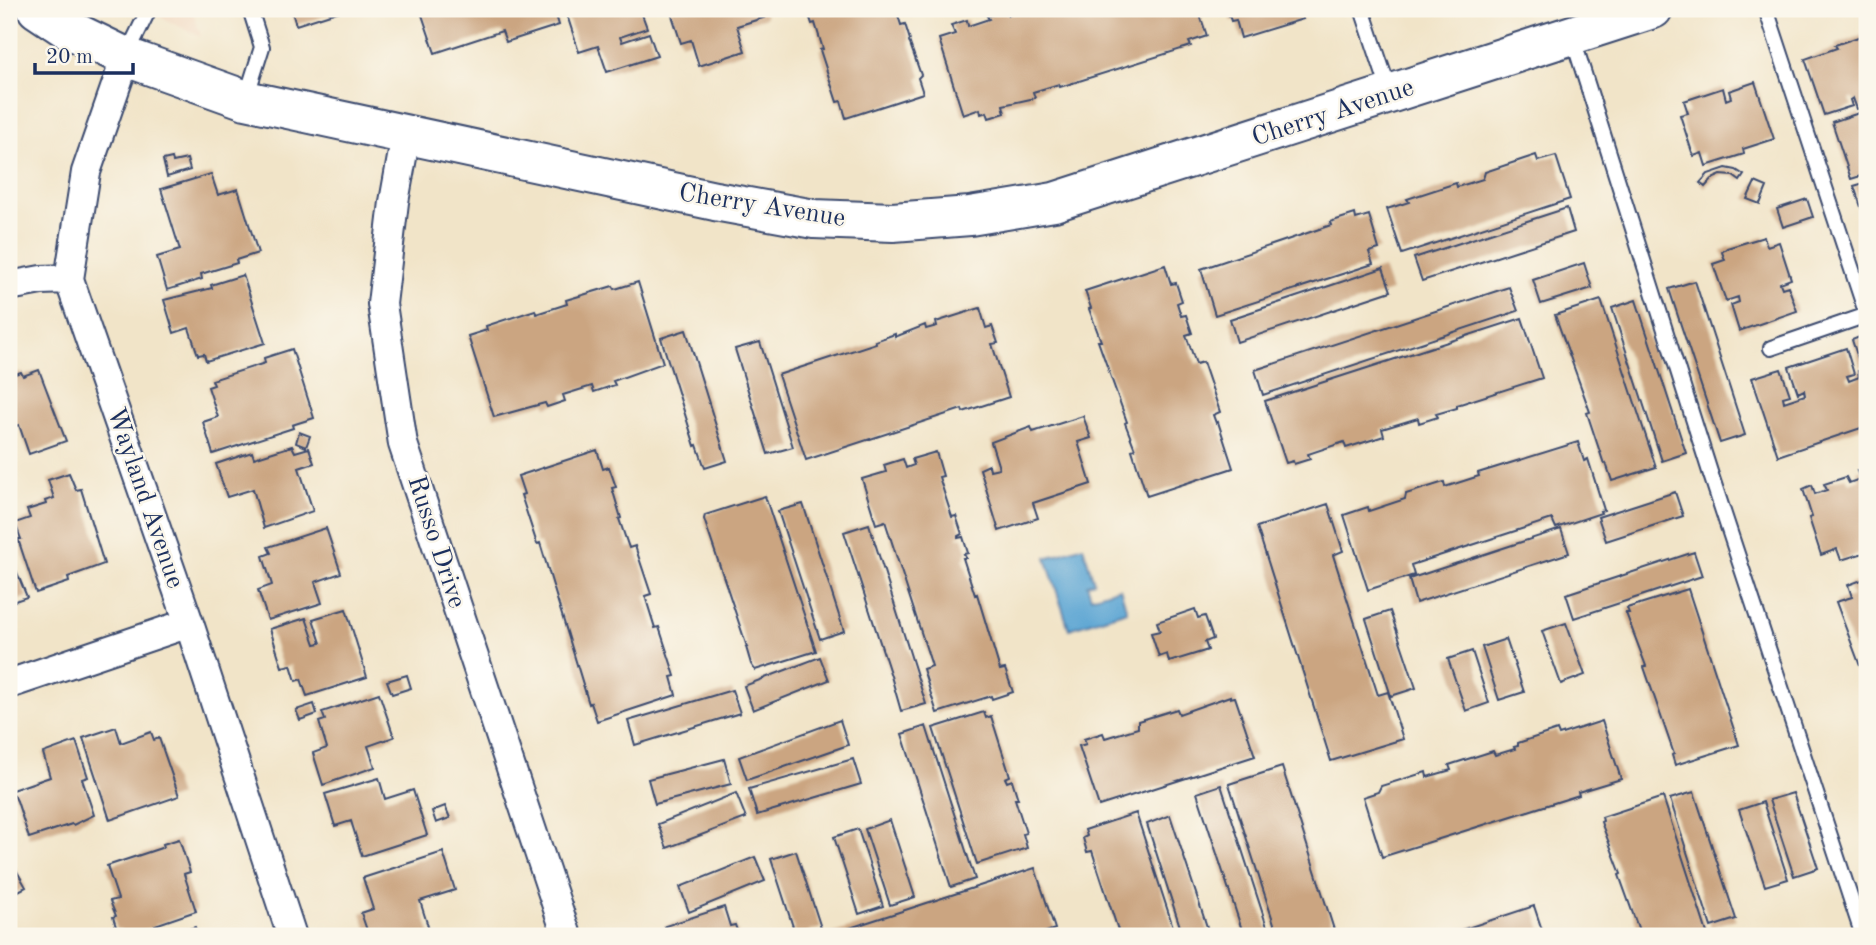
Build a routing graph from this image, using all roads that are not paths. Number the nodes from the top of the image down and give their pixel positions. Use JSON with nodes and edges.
{"nodes":[{"id":1,"x":37,"y":9,"type":"edge"},
{"id":2,"x":149,"y":9,"type":"edge"},
{"id":3,"x":250,"y":9,"type":"edge"},
{"id":4,"x":1362,"y":9,"type":"edge"},
{"id":5,"x":1766,"y":9,"type":"edge"},
{"id":6,"x":1640,"y":11,"type":"edge"},
{"id":7,"x":1572,"y":34,"type":"junction"},
{"id":8,"x":126,"y":57,"type":"junction"},
{"id":9,"x":1391,"y":94,"type":"junction"},
{"id":10,"x":246,"y":100,"type":"junction"},
{"id":11,"x":406,"y":135,"type":"junction"},
{"id":12,"x":69,"y":279,"type":"junction"},
{"id":13,"x":9,"y":286,"type":"edge"},
{"id":14,"x":1867,"y":315,"type":"edge"},
{"id":15,"x":1770,"y":348,"type":"dead end"},
{"id":16,"x":189,"y":623,"type":"junction"},
{"id":17,"x":9,"y":684,"type":"edge"},
{"id":18,"x":292,"y":936,"type":"edge"},
{"id":19,"x":567,"y":936,"type":"edge"},
{"id":20,"x":1863,"y":936,"type":"edge"}],
"edges":[{"from":1,"to":8,"type":"street","name":"Cherry Avenue"},
{"from":2,"to":8,"type":"lane"},
{"from":3,"to":10,"type":"lane"},
{"from":4,"to":9,"type":"lane"},
{"from":5,"to":14,"type":"lane"},
{"from":6,"to":7,"type":"street","name":"Cherry Avenue"},
{"from":7,"to":9,"type":"street","name":"Cherry Avenue"},
{"from":7,"to":20,"type":"lane"},
{"from":8,"to":10,"type":"street","name":"Cherry Avenue"},
{"from":8,"to":12,"type":"street","name":"Wayland Avenue"},
{"from":9,"to":11,"type":"street","name":"Cherry Avenue"},
{"from":10,"to":11,"type":"street","name":"Cherry Avenue"},
{"from":11,"to":19,"type":"street","name":"Russo Drive"},
{"from":12,"to":13,"type":"street"},
{"from":12,"to":16,"type":"street","name":"Wayland Avenue"},
{"from":14,"to":15,"type":"lane"},
{"from":16,"to":17,"type":"street"},
{"from":16,"to":18,"type":"street","name":"Wayland Avenue"}]}
